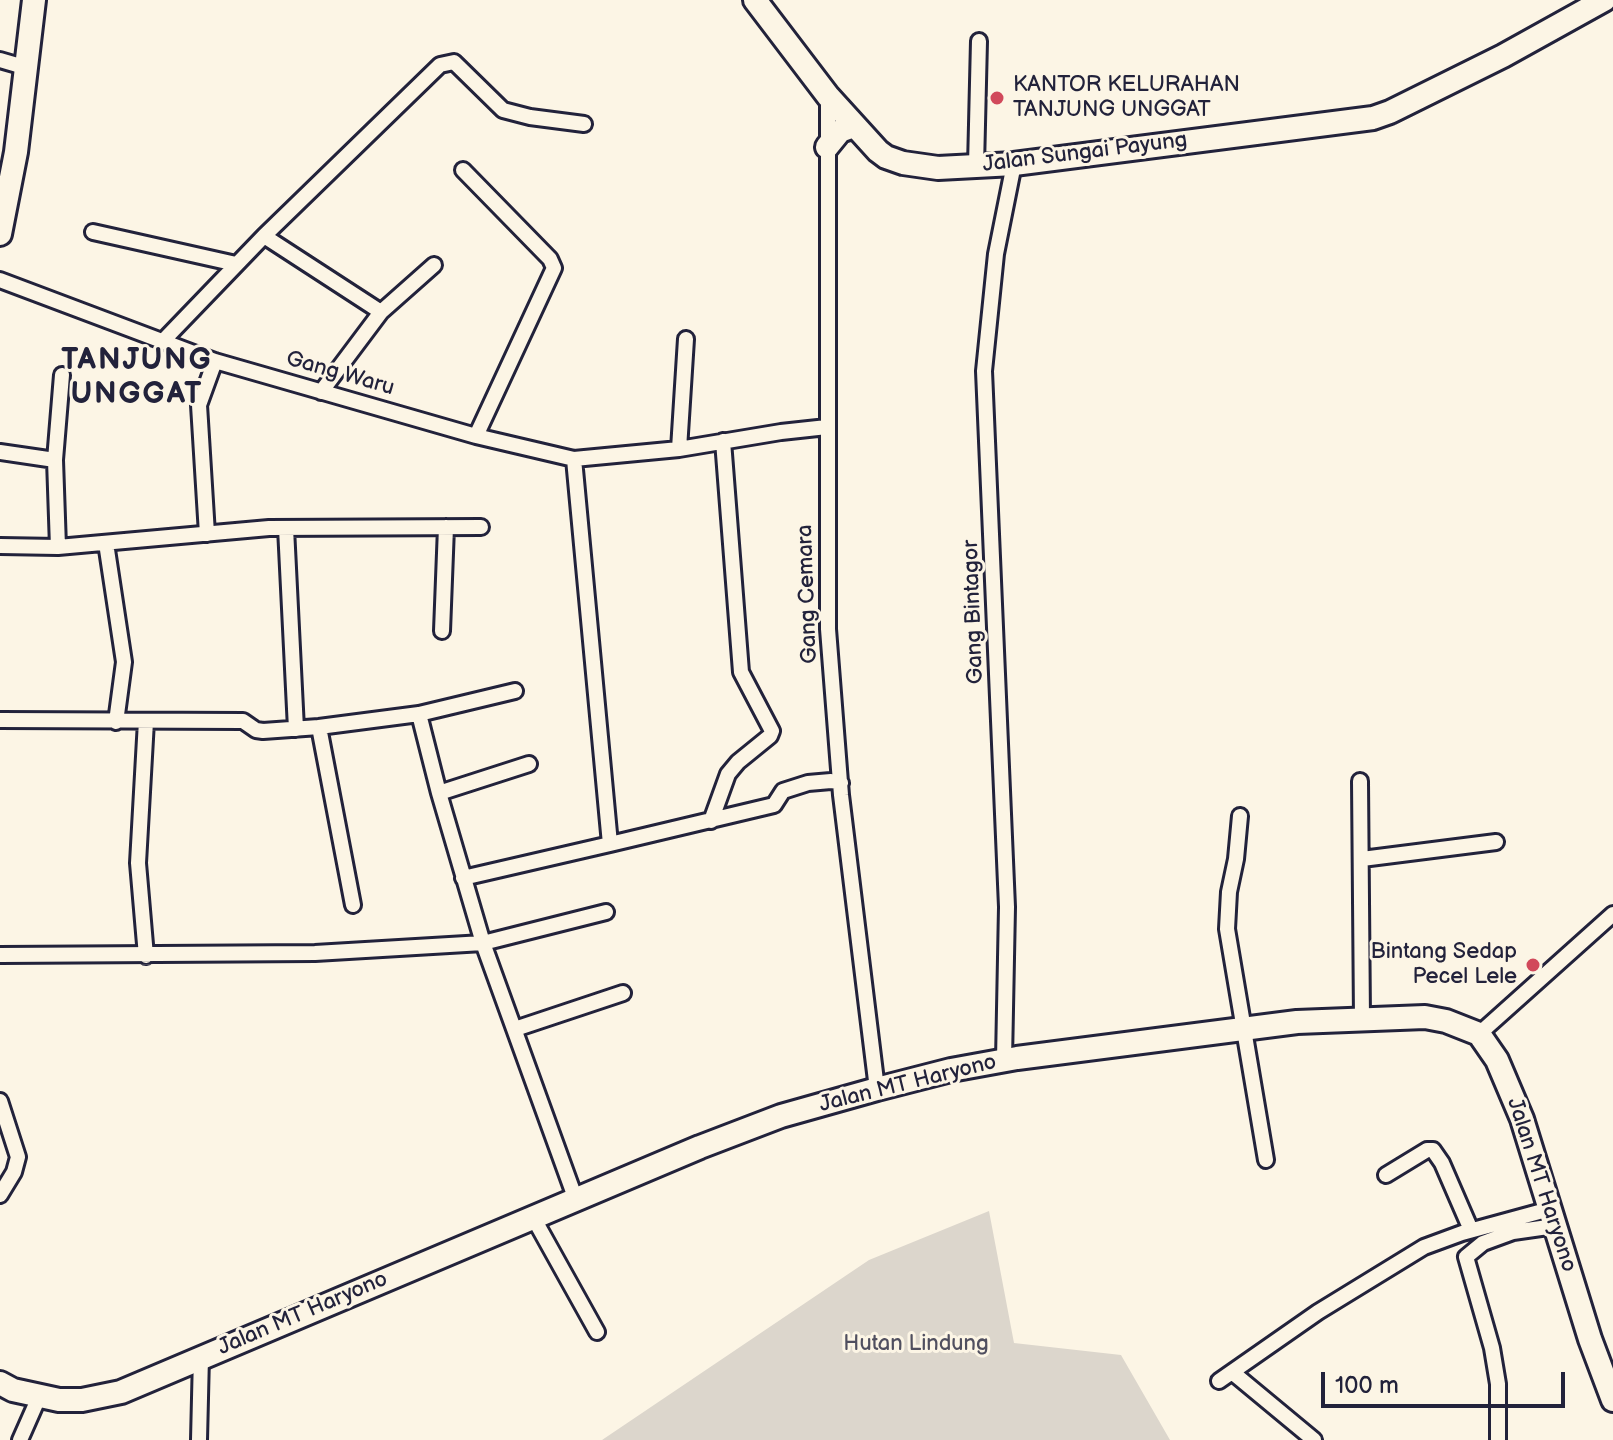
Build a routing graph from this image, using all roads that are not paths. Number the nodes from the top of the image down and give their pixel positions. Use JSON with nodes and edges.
{"nodes":[{"id":1,"x":34,"y":0,"type":"edge"},
{"id":2,"x":755,"y":0,"type":"edge"},
{"id":3,"x":1604,"y":0,"type":"edge"},
{"id":4,"x":979,"y":41,"type":"dead end"},
{"id":5,"x":0,"y":60,"type":"edge"},
{"id":6,"x":24,"y":67,"type":"junction"},
{"id":7,"x":828,"y":96,"type":"junction"},
{"id":8,"x":584,"y":124,"type":"dead end"},
{"id":9,"x":854,"y":126,"type":"junction"},
{"id":10,"x":827,"y":147,"type":"junction"},
{"id":11,"x":1014,"y":164,"type":"junction"},
{"id":12,"x":976,"y":166,"type":"junction"},
{"id":13,"x":463,"y":170,"type":"dead end"},
{"id":14,"x":93,"y":232,"type":"dead end"},
{"id":15,"x":0,"y":234,"type":"edge"},
{"id":16,"x":264,"y":236,"type":"junction"},
{"id":17,"x":236,"y":264,"type":"junction"},
{"id":18,"x":434,"y":265,"type":"dead end"},
{"id":19,"x":0,"y":280,"type":"edge"},
{"id":20,"x":381,"y":312,"type":"junction"},
{"id":21,"x":686,"y":339,"type":"dead end"},
{"id":22,"x":162,"y":342,"type":"junction"},
{"id":23,"x":215,"y":361,"type":"junction"},
{"id":24,"x":62,"y":375,"type":"dead end"},
{"id":25,"x":321,"y":392,"type":"junction"},
{"id":26,"x":827,"y":427,"type":"junction"},
{"id":27,"x":476,"y":436,"type":"junction"},
{"id":28,"x":723,"y":441,"type":"junction"},
{"id":29,"x":679,"y":449,"type":"junction"},
{"id":30,"x":0,"y":452,"type":"edge"},
{"id":31,"x":574,"y":459,"type":"junction"},
{"id":32,"x":55,"y":460,"type":"junction"},
{"id":33,"x":446,"y":527,"type":"junction"},
{"id":34,"x":481,"y":527,"type":"dead end"},
{"id":35,"x":286,"y":528,"type":"junction"},
{"id":36,"x":207,"y":534,"type":"junction"},
{"id":37,"x":106,"y":543,"type":"junction"},
{"id":38,"x":0,"y":546,"type":"edge"},
{"id":39,"x":58,"y":547,"type":"junction"},
{"id":40,"x":442,"y":631,"type":"dead end"},
{"id":41,"x":515,"y":691,"type":"dead end"},
{"id":42,"x":419,"y":714,"type":"junction"},
{"id":43,"x":0,"y":720,"type":"edge"},
{"id":44,"x":146,"y":721,"type":"junction"},
{"id":45,"x":116,"y":722,"type":"junction"},
{"id":46,"x":319,"y":727,"type":"junction"},
{"id":47,"x":296,"y":729,"type":"junction"},
{"id":48,"x":529,"y":764,"type":"dead end"},
{"id":49,"x":1360,"y":781,"type":"dead end"},
{"id":50,"x":841,"y":783,"type":"junction"},
{"id":51,"x":439,"y":793,"type":"junction"},
{"id":52,"x":1240,"y":816,"type":"dead end"},
{"id":53,"x":711,"y":821,"type":"junction"},
{"id":54,"x":1496,"y":842,"type":"dead end"},
{"id":55,"x":610,"y":844,"type":"junction"},
{"id":56,"x":1362,"y":859,"type":"junction"},
{"id":57,"x":463,"y":878,"type":"junction"},
{"id":58,"x":353,"y":905,"type":"dead end"},
{"id":59,"x":606,"y":912,"type":"dead end"},
{"id":60,"x":1613,"y":914,"type":"edge"},
{"id":61,"x":483,"y":943,"type":"junction"},
{"id":62,"x":0,"y":955,"type":"edge"},
{"id":63,"x":146,"y":956,"type":"junction"},
{"id":64,"x":623,"y":993,"type":"dead end"},
{"id":65,"x":1362,"y":1019,"type":"junction"},
{"id":66,"x":515,"y":1029,"type":"junction"},
{"id":67,"x":1242,"y":1029,"type":"junction"},
{"id":68,"x":1479,"y":1034,"type":"junction"},
{"id":69,"x":1004,"y":1060,"type":"junction"},
{"id":70,"x":877,"y":1089,"type":"junction"},
{"id":71,"x":0,"y":1101,"type":"edge"},
{"id":72,"x":1266,"y":1160,"type":"dead end"},
{"id":73,"x":1386,"y":1175,"type":"dead end"},
{"id":74,"x":0,"y":1195,"type":"edge"},
{"id":75,"x":576,"y":1200,"type":"junction"},
{"id":76,"x":533,"y":1217,"type":"junction"},
{"id":77,"x":1552,"y":1218,"type":"junction"},
{"id":78,"x":1471,"y":1230,"type":"junction"},
{"id":79,"x":597,"y":1332,"type":"dead end"},
{"id":80,"x":201,"y":1356,"type":"junction"},
{"id":81,"x":1232,"y":1372,"type":"junction"},
{"id":82,"x":1219,"y":1381,"type":"dead end"},
{"id":83,"x":0,"y":1383,"type":"edge"},
{"id":84,"x":39,"y":1397,"type":"junction"},
{"id":85,"x":1613,"y":1400,"type":"edge"},
{"id":86,"x":20,"y":1440,"type":"edge"},
{"id":87,"x":199,"y":1440,"type":"edge"},
{"id":88,"x":1314,"y":1440,"type":"edge"},
{"id":89,"x":1498,"y":1440,"type":"edge"}],
"edges":[{"from":1,"to":6,"type":"main road"},
{"from":2,"to":7,"type":"main road","name":"Jalan Sungai Payung"},
{"from":3,"to":11,"type":"main road","name":"Jalan Sungai Payung"},
{"from":4,"to":12,"type":"street"},
{"from":5,"to":6,"type":"street"},
{"from":6,"to":15,"type":"main road"},
{"from":7,"to":9,"type":"main road","name":"Jalan Sungai Payung"},
{"from":7,"to":10,"type":"street","name":"Gang Cemara"},
{"from":8,"to":16,"type":"street"},
{"from":9,"to":10,"type":"main road"},
{"from":9,"to":12,"type":"main road","name":"Jalan Sungai Payung"},
{"from":10,"to":26,"type":"street","name":"Gang Cemara"},
{"from":11,"to":12,"type":"main road","name":"Jalan Sungai Payung"},
{"from":11,"to":69,"type":"street","name":"Gang Bintagor"},
{"from":13,"to":27,"type":"street"},
{"from":14,"to":17,"type":"street"},
{"from":16,"to":17,"type":"street"},
{"from":16,"to":20,"type":"street"},
{"from":17,"to":22,"type":"street"},
{"from":18,"to":20,"type":"street"},
{"from":19,"to":22,"type":"street","name":"Gang Waru"},
{"from":20,"to":25,"type":"street"},
{"from":21,"to":29,"type":"street"},
{"from":22,"to":23,"type":"street","name":"Gang Waru"},
{"from":23,"to":25,"type":"street","name":"Gang Waru"},
{"from":23,"to":36,"type":"street"},
{"from":24,"to":32,"type":"street"},
{"from":25,"to":27,"type":"street","name":"Gang Waru"},
{"from":26,"to":28,"type":"street"},
{"from":26,"to":50,"type":"street","name":"Gang Cemara"},
{"from":27,"to":31,"type":"street","name":"Gang Waru"},
{"from":28,"to":29,"type":"street","name":"Gang Waru"},
{"from":28,"to":53,"type":"street"},
{"from":29,"to":31,"type":"street","name":"Gang Waru"},
{"from":30,"to":32,"type":"street"},
{"from":31,"to":55,"type":"street"},
{"from":32,"to":39,"type":"street"},
{"from":33,"to":34,"type":"street"},
{"from":33,"to":35,"type":"street"},
{"from":33,"to":40,"type":"street"},
{"from":35,"to":36,"type":"street"},
{"from":35,"to":47,"type":"street"},
{"from":36,"to":37,"type":"street"},
{"from":37,"to":39,"type":"street"},
{"from":37,"to":45,"type":"street"},
{"from":38,"to":39,"type":"street"},
{"from":41,"to":42,"type":"street"},
{"from":42,"to":46,"type":"street"},
{"from":42,"to":51,"type":"street"},
{"from":43,"to":45,"type":"street"},
{"from":44,"to":45,"type":"street"},
{"from":44,"to":47,"type":"street"},
{"from":44,"to":63,"type":"street"},
{"from":46,"to":47,"type":"street"},
{"from":46,"to":58,"type":"street"},
{"from":48,"to":51,"type":"street"},
{"from":49,"to":56,"type":"street"},
{"from":50,"to":53,"type":"street"},
{"from":50,"to":70,"type":"street","name":"Gang Cemara"},
{"from":51,"to":57,"type":"street"},
{"from":52,"to":67,"type":"street"},
{"from":53,"to":55,"type":"street"},
{"from":54,"to":56,"type":"street"},
{"from":55,"to":57,"type":"street"},
{"from":56,"to":65,"type":"street"},
{"from":57,"to":61,"type":"street"},
{"from":59,"to":61,"type":"street"},
{"from":60,"to":68,"type":"street"},
{"from":61,"to":63,"type":"street"},
{"from":61,"to":66,"type":"street"},
{"from":62,"to":63,"type":"street"},
{"from":64,"to":66,"type":"street"},
{"from":65,"to":67,"type":"main road","name":"Jalan MT Haryono"},
{"from":65,"to":68,"type":"main road","name":"Jalan MT Haryono"},
{"from":66,"to":75,"type":"street"},
{"from":67,"to":69,"type":"main road","name":"Jalan MT Haryono"},
{"from":67,"to":72,"type":"street"},
{"from":68,"to":77,"type":"main road","name":"Jalan MT Haryono"},
{"from":69,"to":70,"type":"main road","name":"Jalan MT Haryono"},
{"from":70,"to":75,"type":"main road","name":"Jalan MT Haryono"},
{"from":71,"to":74,"type":"street"},
{"from":73,"to":78,"type":"street"},
{"from":75,"to":76,"type":"main road","name":"Jalan MT Haryono"},
{"from":76,"to":79,"type":"street"},
{"from":76,"to":80,"type":"main road","name":"Jalan MT Haryono"},
{"from":77,"to":78,"type":"street"},
{"from":77,"to":85,"type":"main road","name":"Jalan MT Haryono"},
{"from":77,"to":89,"type":"street"},
{"from":78,"to":81,"type":"street"},
{"from":80,"to":84,"type":"main road","name":"Jalan MT Haryono"},
{"from":80,"to":87,"type":"street"},
{"from":81,"to":82,"type":"street"},
{"from":81,"to":88,"type":"street"},
{"from":83,"to":84,"type":"main road","name":"Jalan MT Haryono"},
{"from":84,"to":86,"type":"street"}]}
